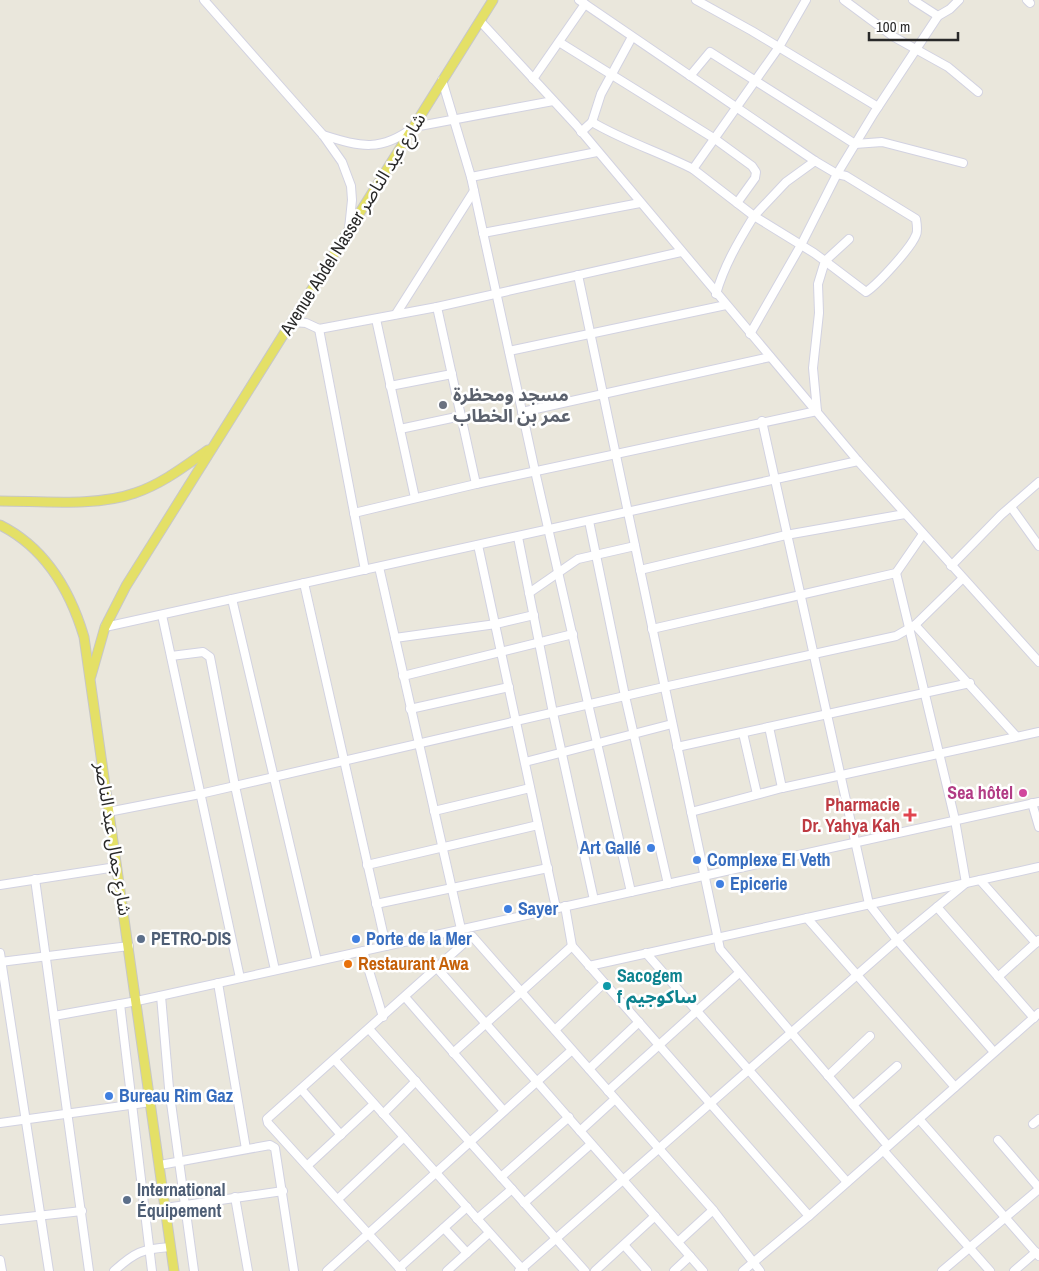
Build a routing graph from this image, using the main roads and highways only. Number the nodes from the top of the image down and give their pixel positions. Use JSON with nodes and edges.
{"nodes":[{"id":1,"x":493,"y":0,"type":"edge"},
{"id":2,"x":212,"y":447,"type":"junction"},
{"id":3,"x":0,"y":501,"type":"edge"},
{"id":4,"x":0,"y":525,"type":"edge"},
{"id":5,"x":91,"y":676,"type":"junction"},
{"id":6,"x":174,"y":1271,"type":"edge"}],
"edges":[{"from":1,"to":2,"type":"main road","name":"Avenue Abdel Nasser شارع عبد الناصر"},
{"from":2,"to":3,"type":"main road"},
{"from":2,"to":5,"type":"main road","name":"شارع جمال عبد الناصر"},
{"from":4,"to":5,"type":"main road","name":"شارع جمال عبد الناصر"},
{"from":5,"to":6,"type":"main road","name":"شارع جمال عبد الناصر"}]}
